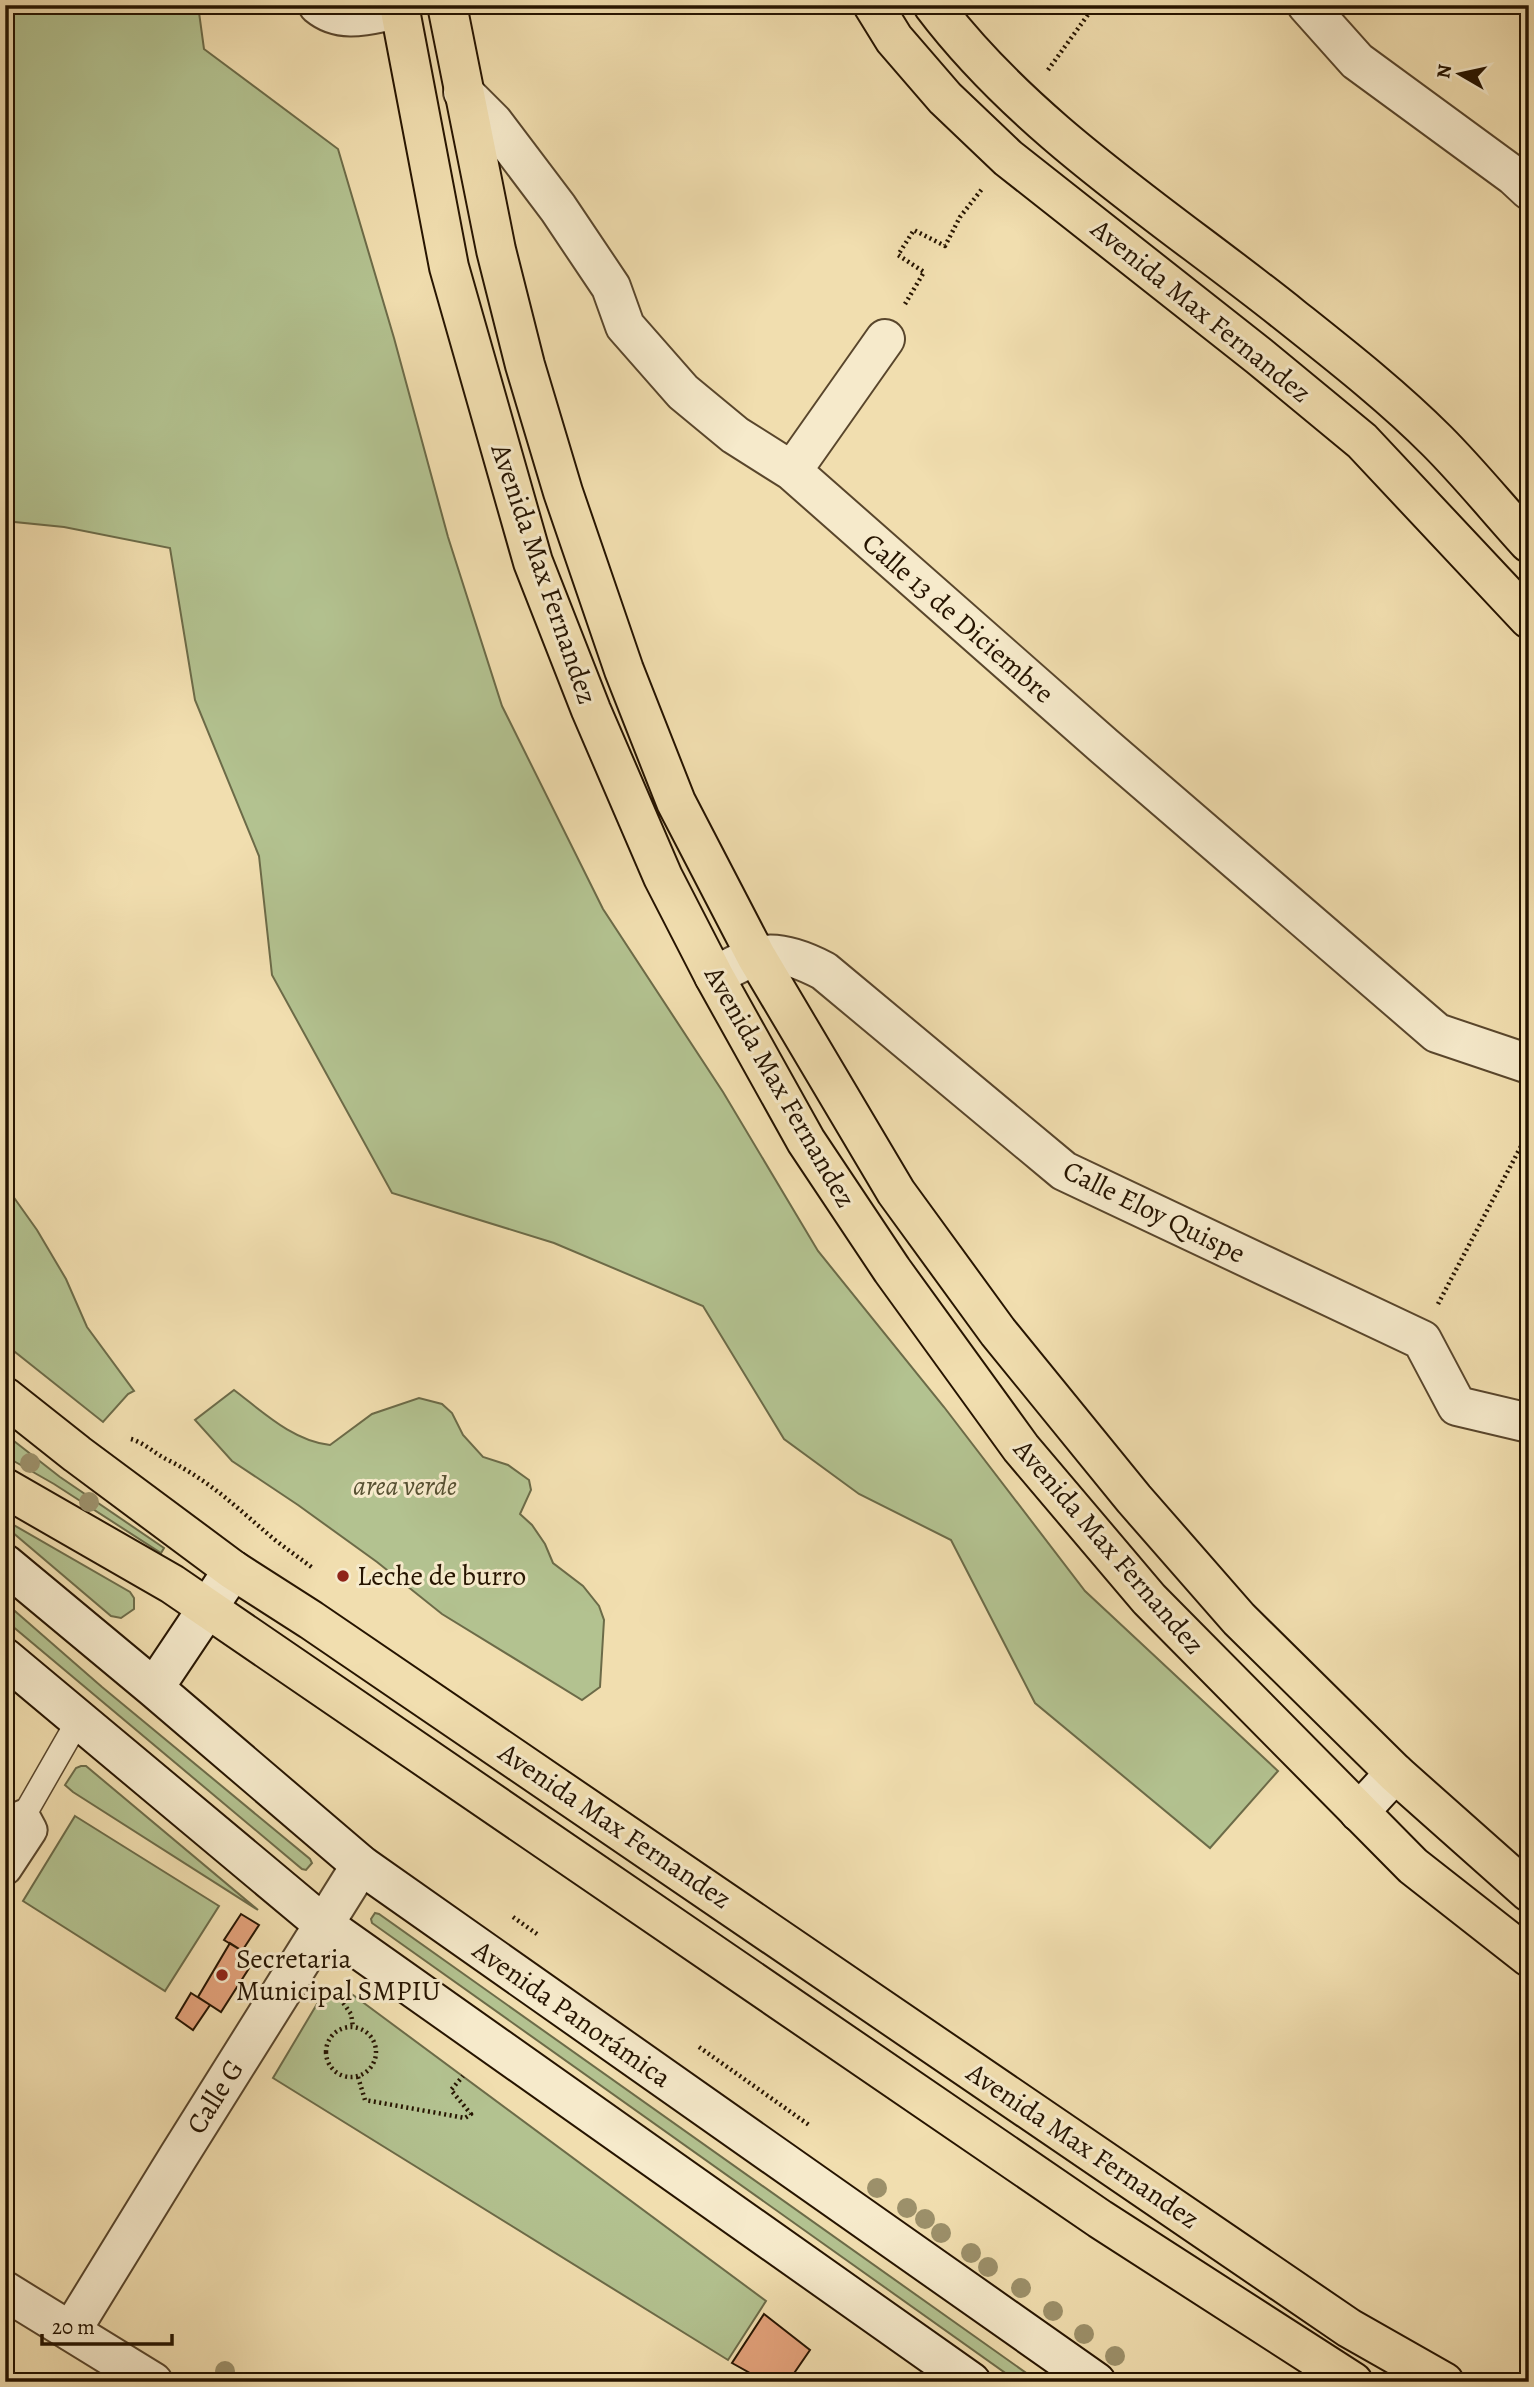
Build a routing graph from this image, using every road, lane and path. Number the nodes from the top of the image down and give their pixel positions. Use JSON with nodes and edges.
{"nodes":[{"id":1,"x":318,"y":5,"type":"edge"},
{"id":2,"x":447,"y":5,"type":"edge"},
{"id":3,"x":873,"y":5,"type":"edge"},
{"id":4,"x":933,"y":5,"type":"edge"},
{"id":5,"x":1095,"y":5,"type":"edge"},
{"id":6,"x":1307,"y":5,"type":"edge"},
{"id":7,"x":406,"y":7,"type":"edge"},
{"id":8,"x":463,"y":92,"type":"junction"},
{"id":9,"x":1023,"y":104,"type":"junction"},
{"id":10,"x":1008,"y":158,"type":"junction"},
{"id":11,"x":1524,"y":173,"type":"edge"},
{"id":12,"x":896,"y":302,"type":"dead end"},
{"id":13,"x":1291,"y":316,"type":"junction"},
{"id":14,"x":885,"y":339,"type":"dead end"},
{"id":15,"x":1259,"y":356,"type":"junction"},
{"id":16,"x":792,"y":471,"type":"junction"},
{"id":17,"x":1529,"y":543,"type":"edge"},
{"id":18,"x":1529,"y":619,"type":"edge"},
{"id":19,"x":756,"y":956,"type":"junction"},
{"id":20,"x":714,"y":976,"type":"junction"},
{"id":21,"x":1529,"y":1064,"type":"edge"},
{"id":22,"x":1529,"y":1131,"type":"edge"},
{"id":23,"x":1422,"y":1340,"type":"junction"},
{"id":24,"x":5,"y":1397,"type":"edge"},
{"id":25,"x":1529,"y":1423,"type":"edge"},
{"id":26,"x":5,"y":1488,"type":"edge"},
{"id":27,"x":5,"y":1564,"type":"edge"},
{"id":28,"x":233,"y":1570,"type":"junction"},
{"id":29,"x":208,"y":1610,"type":"junction"},
{"id":30,"x":5,"y":1658,"type":"edge"},
{"id":31,"x":155,"y":1688,"type":"junction"},
{"id":32,"x":78,"y":1721,"type":"junction"},
{"id":33,"x":1395,"y":1773,"type":"junction"},
{"id":34,"x":1359,"y":1812,"type":"junction"},
{"id":35,"x":23,"y":1817,"type":"joint"},
{"id":36,"x":360,"y":1865,"type":"junction"},
{"id":37,"x":5,"y":1868,"type":"edge"},
{"id":38,"x":1529,"y":1892,"type":"edge"},
{"id":39,"x":512,"y":1916,"type":"dead end"},
{"id":40,"x":323,"y":1924,"type":"junction"},
{"id":41,"x":542,"y":1938,"type":"dead end"},
{"id":42,"x":1529,"y":1957,"type":"edge"},
{"id":43,"x":337,"y":1994,"type":"dead end"},
{"id":44,"x":353,"y":2027,"type":"junction"},
{"id":45,"x":696,"y":2046,"type":"dead end"},
{"id":46,"x":463,"y":2076,"type":"dead end"},
{"id":47,"x":358,"y":2077,"type":"junction"},
{"id":48,"x":818,"y":2131,"type":"dead end"},
{"id":49,"x":5,"y":2291,"type":"edge"},
{"id":50,"x":71,"y":2331,"type":"junction"},
{"id":51,"x":1421,"y":2376,"type":"edge"},
{"id":52,"x":153,"y":2382,"type":"edge"},
{"id":53,"x":971,"y":2382,"type":"edge"},
{"id":54,"x":1096,"y":2382,"type":"edge"},
{"id":55,"x":1353,"y":2382,"type":"edge"}],
"edges":[{"from":1,"to":7,"type":"street"},
{"from":2,"to":8,"type":"main road","name":"Avenida Max Fernandez"},
{"from":3,"to":10,"type":"main road","name":"Avenida Max Fernandez"},
{"from":4,"to":9,"type":"main road","name":"Avenida Max Fernandez"},
{"from":5,"to":9,"type":"path"},
{"from":6,"to":11,"type":"street"},
{"from":7,"to":20,"type":"main road","name":"Avenida Max Fernandez"},
{"from":8,"to":16,"type":"street","name":"Calle 13 de Diciembre"},
{"from":8,"to":19,"type":"main road","name":"Avenida Max Fernandez"},
{"from":9,"to":13,"type":"main road","name":"Avenida Max Fernandez"},
{"from":10,"to":12,"type":"path"},
{"from":10,"to":15,"type":"main road","name":"Avenida Max Fernandez"},
{"from":13,"to":15,"type":"main road"},
{"from":13,"to":17,"type":"main road","name":"Avenida Max Fernandez"},
{"from":14,"to":16,"type":"street"},
{"from":15,"to":18,"type":"main road","name":"Avenida Max Fernandez"},
{"from":16,"to":21,"type":"street","name":"Calle 13 de Diciembre"},
{"from":19,"to":20,"type":"street","name":"Calle Eloy Quispe"},
{"from":19,"to":23,"type":"street","name":"Calle Eloy Quispe"},
{"from":19,"to":33,"type":"main road","name":"Avenida Max Fernandez"},
{"from":20,"to":34,"type":"main road","name":"Avenida Max Fernandez"},
{"from":22,"to":23,"type":"path"},
{"from":23,"to":25,"type":"street"},
{"from":24,"to":28,"type":"main road","name":"Avenida Max Fernandez"},
{"from":26,"to":29,"type":"main road","name":"Avenida Max Fernandez"},
{"from":27,"to":31,"type":"street","name":"Avenida Panorámica"},
{"from":28,"to":29,"type":"street"},
{"from":28,"to":51,"type":"main road","name":"Avenida Max Fernandez"},
{"from":29,"to":31,"type":"street"},
{"from":29,"to":55,"type":"main road","name":"Avenida Max Fernandez"},
{"from":30,"to":32,"type":"street"},
{"from":31,"to":36,"type":"street","name":"Avenida Panorámica"},
{"from":32,"to":35,"type":"lane"},
{"from":32,"to":40,"type":"street"},
{"from":33,"to":34,"type":"street"},
{"from":33,"to":38,"type":"main road","name":"Avenida Max Fernandez"},
{"from":34,"to":42,"type":"main road","name":"Avenida Max Fernandez"},
{"from":35,"to":37,"type":"street"},
{"from":36,"to":40,"type":"street","name":"Calle G"},
{"from":36,"to":54,"type":"street","name":"Avenida Panorámica"},
{"from":39,"to":41,"type":"path"},
{"from":40,"to":50,"type":"street","name":"Calle G"},
{"from":40,"to":53,"type":"street"},
{"from":43,"to":44,"type":"path"},
{"from":44,"to":47,"type":"path"},
{"from":44,"to":47,"type":"path"},
{"from":45,"to":48,"type":"path"},
{"from":46,"to":47,"type":"path"},
{"from":49,"to":50,"type":"street"},
{"from":50,"to":52,"type":"street"}]}
